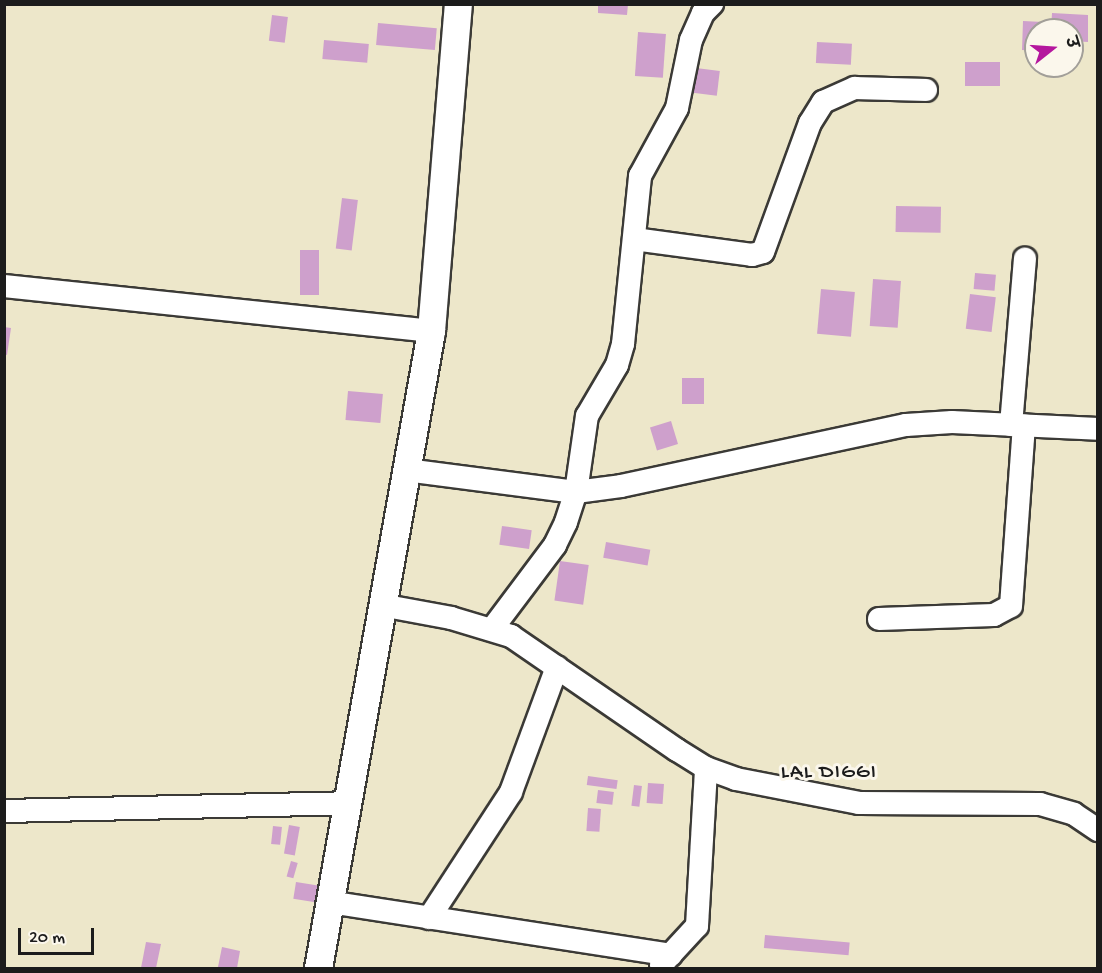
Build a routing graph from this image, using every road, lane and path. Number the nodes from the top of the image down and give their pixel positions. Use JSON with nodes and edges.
{"nodes":[{"id":1,"x":458,"y":4,"type":"edge"},
{"id":2,"x":712,"y":4,"type":"edge"},
{"id":3,"x":926,"y":90,"type":"dead end"},
{"id":4,"x":634,"y":239,"type":"junction"},
{"id":5,"x":1025,"y":259,"type":"dead end"},
{"id":6,"x":4,"y":286,"type":"edge"},
{"id":7,"x":432,"y":331,"type":"junction"},
{"id":8,"x":1017,"y":425,"type":"junction"},
{"id":9,"x":1098,"y":429,"type":"edge"},
{"id":10,"x":406,"y":470,"type":"junction"},
{"id":11,"x":576,"y":492,"type":"junction"},
{"id":12,"x":381,"y":605,"type":"junction"},
{"id":13,"x":879,"y":619,"type":"dead end"},
{"id":14,"x":492,"y":628,"type":"junction"},
{"id":15,"x":557,"y":668,"type":"junction"},
{"id":16,"x":706,"y":768,"type":"junction"},
{"id":17,"x":345,"y":803,"type":"junction"},
{"id":18,"x":4,"y":811,"type":"edge"},
{"id":19,"x":1098,"y":830,"type":"edge"},
{"id":20,"x":329,"y":902,"type":"junction"},
{"id":21,"x":429,"y":918,"type":"junction"},
{"id":22,"x":665,"y":962,"type":"edge"},
{"id":23,"x":318,"y":969,"type":"edge"}],
"edges":[{"from":1,"to":7,"type":"street"},
{"from":2,"to":4,"type":"street"},
{"from":3,"to":4,"type":"street"},
{"from":4,"to":11,"type":"street"},
{"from":5,"to":8,"type":"street"},
{"from":6,"to":7,"type":"street"},
{"from":7,"to":10,"type":"street"},
{"from":8,"to":9,"type":"street"},
{"from":8,"to":11,"type":"street"},
{"from":8,"to":13,"type":"street"},
{"from":10,"to":11,"type":"street"},
{"from":10,"to":12,"type":"street"},
{"from":11,"to":14,"type":"street"},
{"from":12,"to":14,"type":"street"},
{"from":12,"to":17,"type":"street"},
{"from":14,"to":15,"type":"street"},
{"from":15,"to":16,"type":"street"},
{"from":15,"to":21,"type":"street"},
{"from":16,"to":19,"type":"street"},
{"from":16,"to":22,"type":"street"},
{"from":17,"to":18,"type":"street"},
{"from":17,"to":20,"type":"street"},
{"from":20,"to":21,"type":"street"},
{"from":20,"to":23,"type":"street"},
{"from":21,"to":22,"type":"street"}]}
